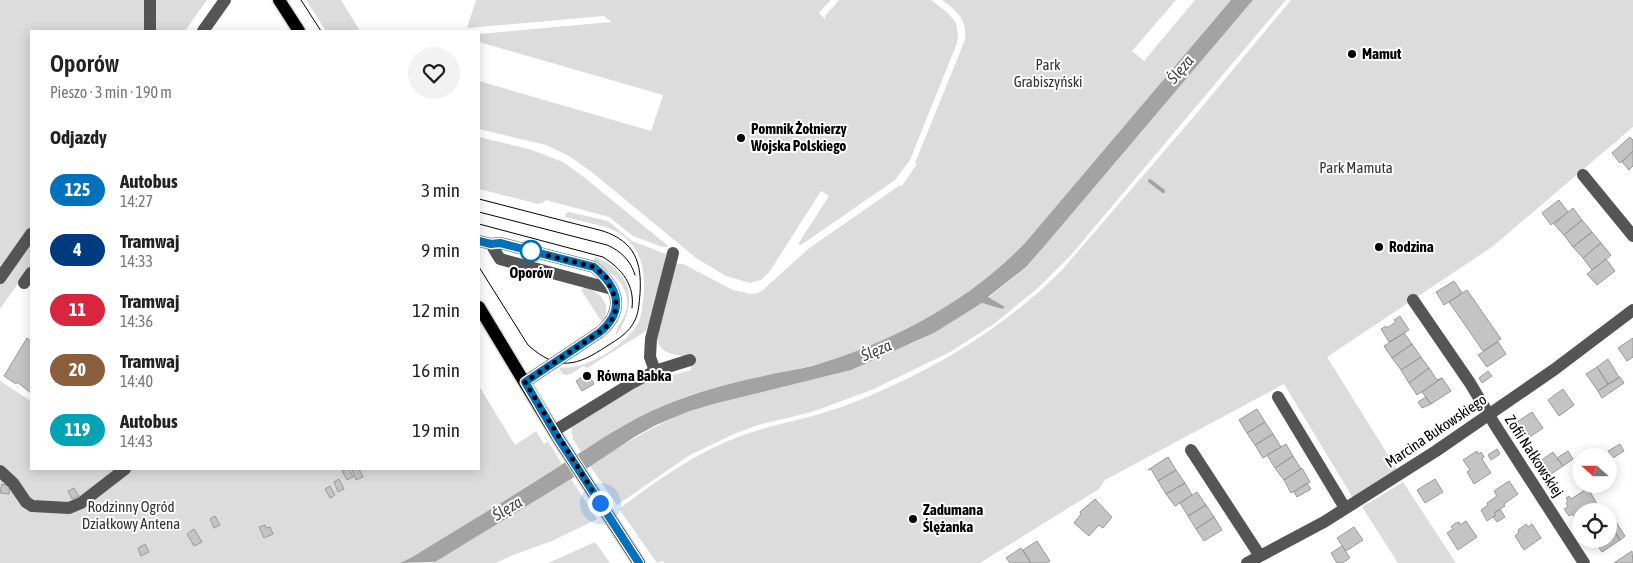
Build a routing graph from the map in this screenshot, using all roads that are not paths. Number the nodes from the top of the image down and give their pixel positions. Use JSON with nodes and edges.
{"nodes":[{"id":1,"x":150,"y":0,"type":"edge"},
{"id":2,"x":225,"y":0,"type":"edge"},
{"id":3,"x":279,"y":0,"type":"edge"},
{"id":4,"x":150,"y":30,"type":"edge"},
{"id":5,"x":204,"y":30,"type":"edge"},
{"id":6,"x":298,"y":30,"type":"edge"},
{"id":7,"x":1583,"y":175,"type":"dead end"},
{"id":8,"x":30,"y":235,"type":"edge"},
{"id":9,"x":1633,"y":236,"type":"edge"},
{"id":10,"x":485,"y":242,"type":"edge"},
{"id":11,"x":673,"y":253,"type":"dead end"},
{"id":12,"x":0,"y":278,"type":"edge"},
{"id":13,"x":1413,"y":300,"type":"dead end"},
{"id":14,"x":480,"y":309,"type":"edge"},
{"id":15,"x":1633,"y":310,"type":"edge"},
{"id":16,"x":690,"y":360,"type":"dead end"},
{"id":17,"x":655,"y":371,"type":"junction"},
{"id":18,"x":525,"y":382,"type":"junction"},
{"id":19,"x":1278,"y":397,"type":"dead end"},
{"id":20,"x":1489,"y":416,"type":"junction"},
{"id":21,"x":554,"y":431,"type":"junction"},
{"id":22,"x":1191,"y":450,"type":"dead end"},
{"id":23,"x":124,"y":470,"type":"edge"},
{"id":24,"x":0,"y":471,"type":"edge"},
{"id":25,"x":1345,"y":508,"type":"junction"},
{"id":26,"x":1260,"y":556,"type":"junction"},
{"id":27,"x":639,"y":563,"type":"edge"},
{"id":28,"x":1248,"y":563,"type":"edge"},
{"id":29,"x":1584,"y":563,"type":"edge"}],
"edges":[{"from":1,"to":4,"type":"street"},
{"from":2,"to":5,"type":"street"},
{"from":3,"to":6,"type":"main road"},
{"from":7,"to":9,"type":"street"},
{"from":8,"to":12,"type":"street"},
{"from":10,"to":18,"type":"street"},
{"from":11,"to":17,"type":"street"},
{"from":13,"to":20,"type":"street","name":"Zofii Nałkowskiej"},
{"from":14,"to":18,"type":"main road"},
{"from":15,"to":20,"type":"street","name":"Marcina Bukowskiego"},
{"from":16,"to":17,"type":"street"},
{"from":17,"to":21,"type":"street"},
{"from":18,"to":21,"type":"main road"},
{"from":19,"to":25,"type":"street"},
{"from":20,"to":25,"type":"street","name":"Marcina Bukowskiego"},
{"from":20,"to":29,"type":"street","name":"Zofii Nałkowskiej"},
{"from":21,"to":27,"type":"main road"},
{"from":22,"to":26,"type":"street"},
{"from":23,"to":24,"type":"street"},
{"from":25,"to":26,"type":"street","name":"Marcina Bukowskiego"},
{"from":26,"to":28,"type":"street","name":"Marcina Bukowskiego"}]}
